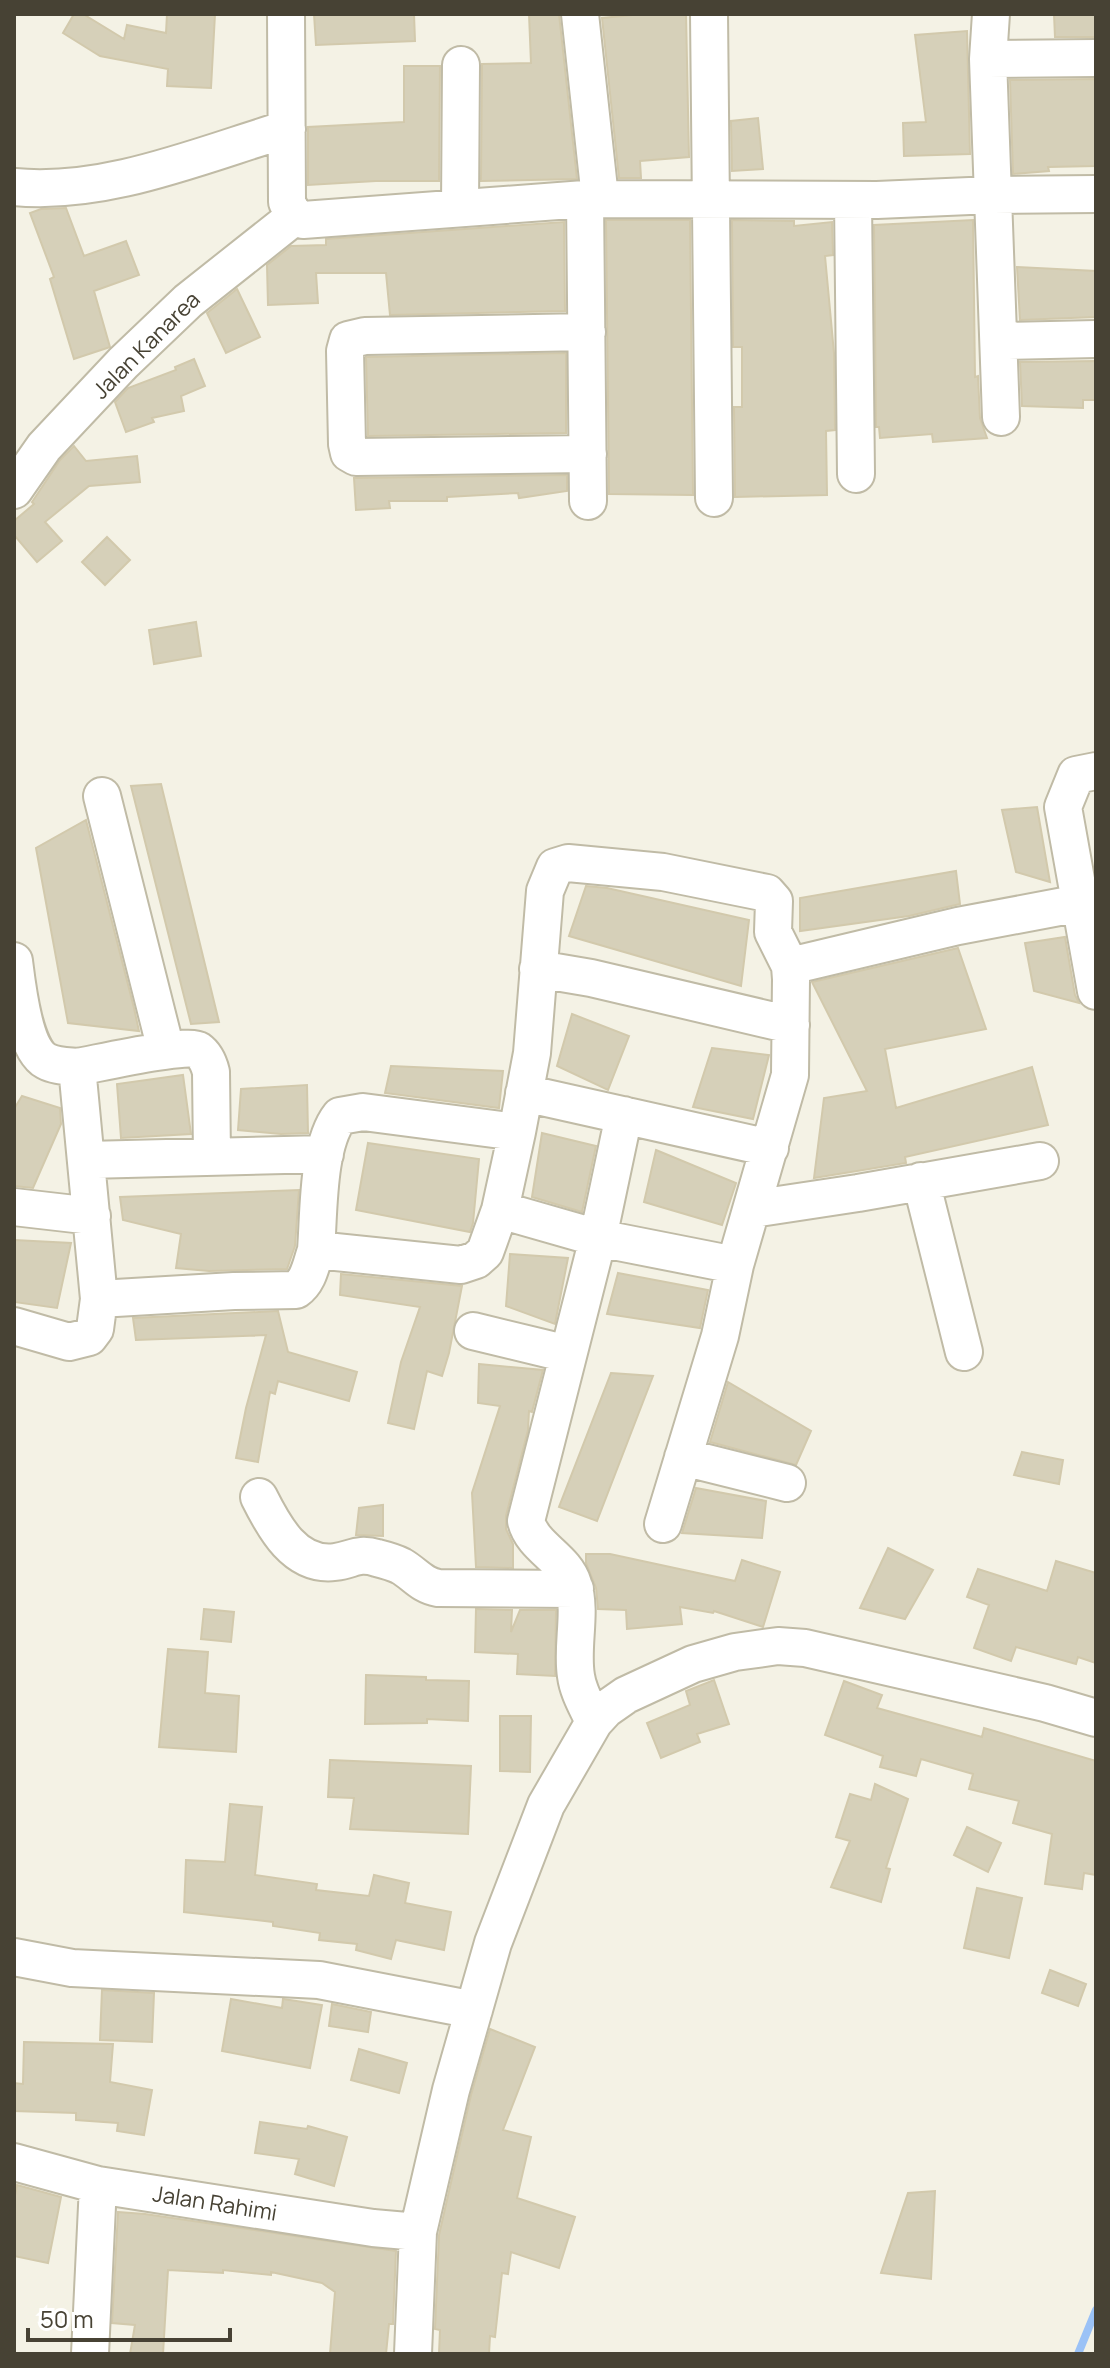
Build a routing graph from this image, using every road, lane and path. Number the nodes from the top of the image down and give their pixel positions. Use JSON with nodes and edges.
{"nodes":[{"id":1,"x":286,"y":14,"type":"edge"},
{"id":2,"x":580,"y":14,"type":"edge"},
{"id":3,"x":709,"y":14,"type":"edge"},
{"id":4,"x":991,"y":14,"type":"edge"},
{"id":5,"x":1096,"y":58,"type":"edge"},
{"id":6,"x":988,"y":59,"type":"junction"},
{"id":7,"x":461,"y":65,"type":"dead end"},
{"id":8,"x":287,"y":129,"type":"junction"},
{"id":9,"x":14,"y":187,"type":"edge"},
{"id":10,"x":1096,"y":194,"type":"edge"},
{"id":11,"x":993,"y":195,"type":"junction"},
{"id":12,"x":592,"y":198,"type":"junction"},
{"id":13,"x":853,"y":200,"type":"junction"},
{"id":14,"x":713,"y":201,"type":"junction"},
{"id":15,"x":460,"y":207,"type":"junction"},
{"id":16,"x":294,"y":217,"type":"junction"},
{"id":17,"x":587,"y":332,"type":"junction"},
{"id":18,"x":1096,"y":339,"type":"edge"},
{"id":19,"x":999,"y":341,"type":"junction"},
{"id":20,"x":1001,"y":417,"type":"dead end"},
{"id":21,"x":588,"y":454,"type":"junction"},
{"id":22,"x":856,"y":474,"type":"dead end"},
{"id":23,"x":14,"y":490,"type":"edge"},
{"id":24,"x":714,"y":498,"type":"dead end"},
{"id":25,"x":588,"y":501,"type":"dead end"},
{"id":26,"x":1096,"y":771,"type":"edge"},
{"id":27,"x":102,"y":796,"type":"dead end"},
{"id":28,"x":1088,"y":901,"type":"edge"},
{"id":29,"x":14,"y":961,"type":"edge"},
{"id":30,"x":790,"y":966,"type":"junction"},
{"id":31,"x":538,"y":969,"type":"junction"},
{"id":32,"x":1096,"y":991,"type":"edge"},
{"id":33,"x":791,"y":1025,"type":"junction"},
{"id":34,"x":166,"y":1050,"type":"junction"},
{"id":35,"x":77,"y":1067,"type":"junction"},
{"id":36,"x":524,"y":1093,"type":"junction"},
{"id":37,"x":624,"y":1115,"type":"junction"},
{"id":38,"x":517,"y":1132,"type":"junction"},
{"id":39,"x":770,"y":1148,"type":"junction"},
{"id":40,"x":325,"y":1154,"type":"junction"},
{"id":41,"x":212,"y":1157,"type":"junction"},
{"id":42,"x":87,"y":1160,"type":"junction"},
{"id":43,"x":1040,"y":1161,"type":"dead end"},
{"id":44,"x":921,"y":1181,"type":"junction"},
{"id":45,"x":14,"y":1207,"type":"edge"},
{"id":46,"x":752,"y":1209,"type":"junction"},
{"id":47,"x":500,"y":1210,"type":"junction"},
{"id":48,"x":92,"y":1216,"type":"junction"},
{"id":49,"x":598,"y":1238,"type":"junction"},
{"id":50,"x":316,"y":1250,"type":"junction"},
{"id":51,"x":735,"y":1265,"type":"junction"},
{"id":52,"x":99,"y":1299,"type":"junction"},
{"id":53,"x":14,"y":1326,"type":"edge"},
{"id":54,"x":473,"y":1331,"type":"dead end"},
{"id":55,"x":964,"y":1352,"type":"dead end"},
{"id":56,"x":568,"y":1354,"type":"junction"},
{"id":57,"x":683,"y":1457,"type":"junction"},
{"id":58,"x":787,"y":1483,"type":"dead end"},
{"id":59,"x":259,"y":1497,"type":"dead end"},
{"id":60,"x":663,"y":1524,"type":"dead end"},
{"id":61,"x":575,"y":1589,"type":"junction"},
{"id":62,"x":1096,"y":1718,"type":"edge"},
{"id":63,"x":594,"y":1722,"type":"junction"},
{"id":64,"x":14,"y":1957,"type":"edge"},
{"id":65,"x":474,"y":2010,"type":"junction"},
{"id":66,"x":14,"y":2162,"type":"edge"},
{"id":67,"x":98,"y":2185,"type":"junction"},
{"id":68,"x":418,"y":2232,"type":"junction"},
{"id":69,"x":90,"y":2354,"type":"edge"},
{"id":70,"x":413,"y":2354,"type":"edge"}],
"edges":[{"from":1,"to":8,"type":"street"},
{"from":2,"to":12,"type":"street"},
{"from":3,"to":14,"type":"street"},
{"from":4,"to":6,"type":"street"},
{"from":5,"to":6,"type":"street"},
{"from":6,"to":11,"type":"street"},
{"from":7,"to":15,"type":"street"},
{"from":8,"to":9,"type":"street"},
{"from":8,"to":16,"type":"street"},
{"from":10,"to":11,"type":"street"},
{"from":11,"to":13,"type":"street"},
{"from":11,"to":19,"type":"street"},
{"from":12,"to":14,"type":"street"},
{"from":12,"to":15,"type":"street"},
{"from":12,"to":17,"type":"street"},
{"from":13,"to":14,"type":"street"},
{"from":13,"to":22,"type":"street"},
{"from":14,"to":24,"type":"street"},
{"from":15,"to":16,"type":"street"},
{"from":16,"to":23,"type":"street","name":"Jalan Kanarea"},
{"from":17,"to":21,"type":"street"},
{"from":17,"to":21,"type":"street"},
{"from":18,"to":19,"type":"street"},
{"from":19,"to":20,"type":"street"},
{"from":21,"to":25,"type":"street"},
{"from":26,"to":28,"type":"street"},
{"from":27,"to":34,"type":"street"},
{"from":28,"to":30,"type":"street"},
{"from":28,"to":32,"type":"street"},
{"from":29,"to":35,"type":"street"},
{"from":30,"to":31,"type":"street"},
{"from":30,"to":33,"type":"street"},
{"from":31,"to":33,"type":"street"},
{"from":31,"to":36,"type":"street"},
{"from":33,"to":39,"type":"street"},
{"from":34,"to":35,"type":"street"},
{"from":34,"to":41,"type":"street"},
{"from":35,"to":42,"type":"street"},
{"from":36,"to":37,"type":"street"},
{"from":36,"to":38,"type":"street"},
{"from":37,"to":39,"type":"street"},
{"from":37,"to":49,"type":"street"},
{"from":38,"to":40,"type":"street"},
{"from":38,"to":47,"type":"street"},
{"from":39,"to":46,"type":"street"},
{"from":40,"to":41,"type":"street"},
{"from":40,"to":50,"type":"street"},
{"from":41,"to":42,"type":"street"},
{"from":42,"to":48,"type":"street"},
{"from":43,"to":44,"type":"street"},
{"from":44,"to":46,"type":"street"},
{"from":44,"to":55,"type":"street"},
{"from":45,"to":48,"type":"street"},
{"from":46,"to":51,"type":"street"},
{"from":47,"to":49,"type":"street"},
{"from":47,"to":50,"type":"street"},
{"from":48,"to":52,"type":"street"},
{"from":49,"to":51,"type":"street"},
{"from":49,"to":56,"type":"street"},
{"from":50,"to":52,"type":"street"},
{"from":51,"to":57,"type":"street"},
{"from":52,"to":53,"type":"street"},
{"from":54,"to":56,"type":"street"},
{"from":56,"to":61,"type":"street"},
{"from":57,"to":58,"type":"street"},
{"from":57,"to":60,"type":"street"},
{"from":59,"to":61,"type":"street"},
{"from":61,"to":63,"type":"street"},
{"from":62,"to":63,"type":"street"},
{"from":63,"to":65,"type":"street"},
{"from":64,"to":65,"type":"street"},
{"from":65,"to":68,"type":"street"},
{"from":66,"to":67,"type":"street","name":"Jalan Rahimi"},
{"from":67,"to":68,"type":"street","name":"Jalan Rahimi"},
{"from":67,"to":69,"type":"street"},
{"from":68,"to":70,"type":"street"}]}
